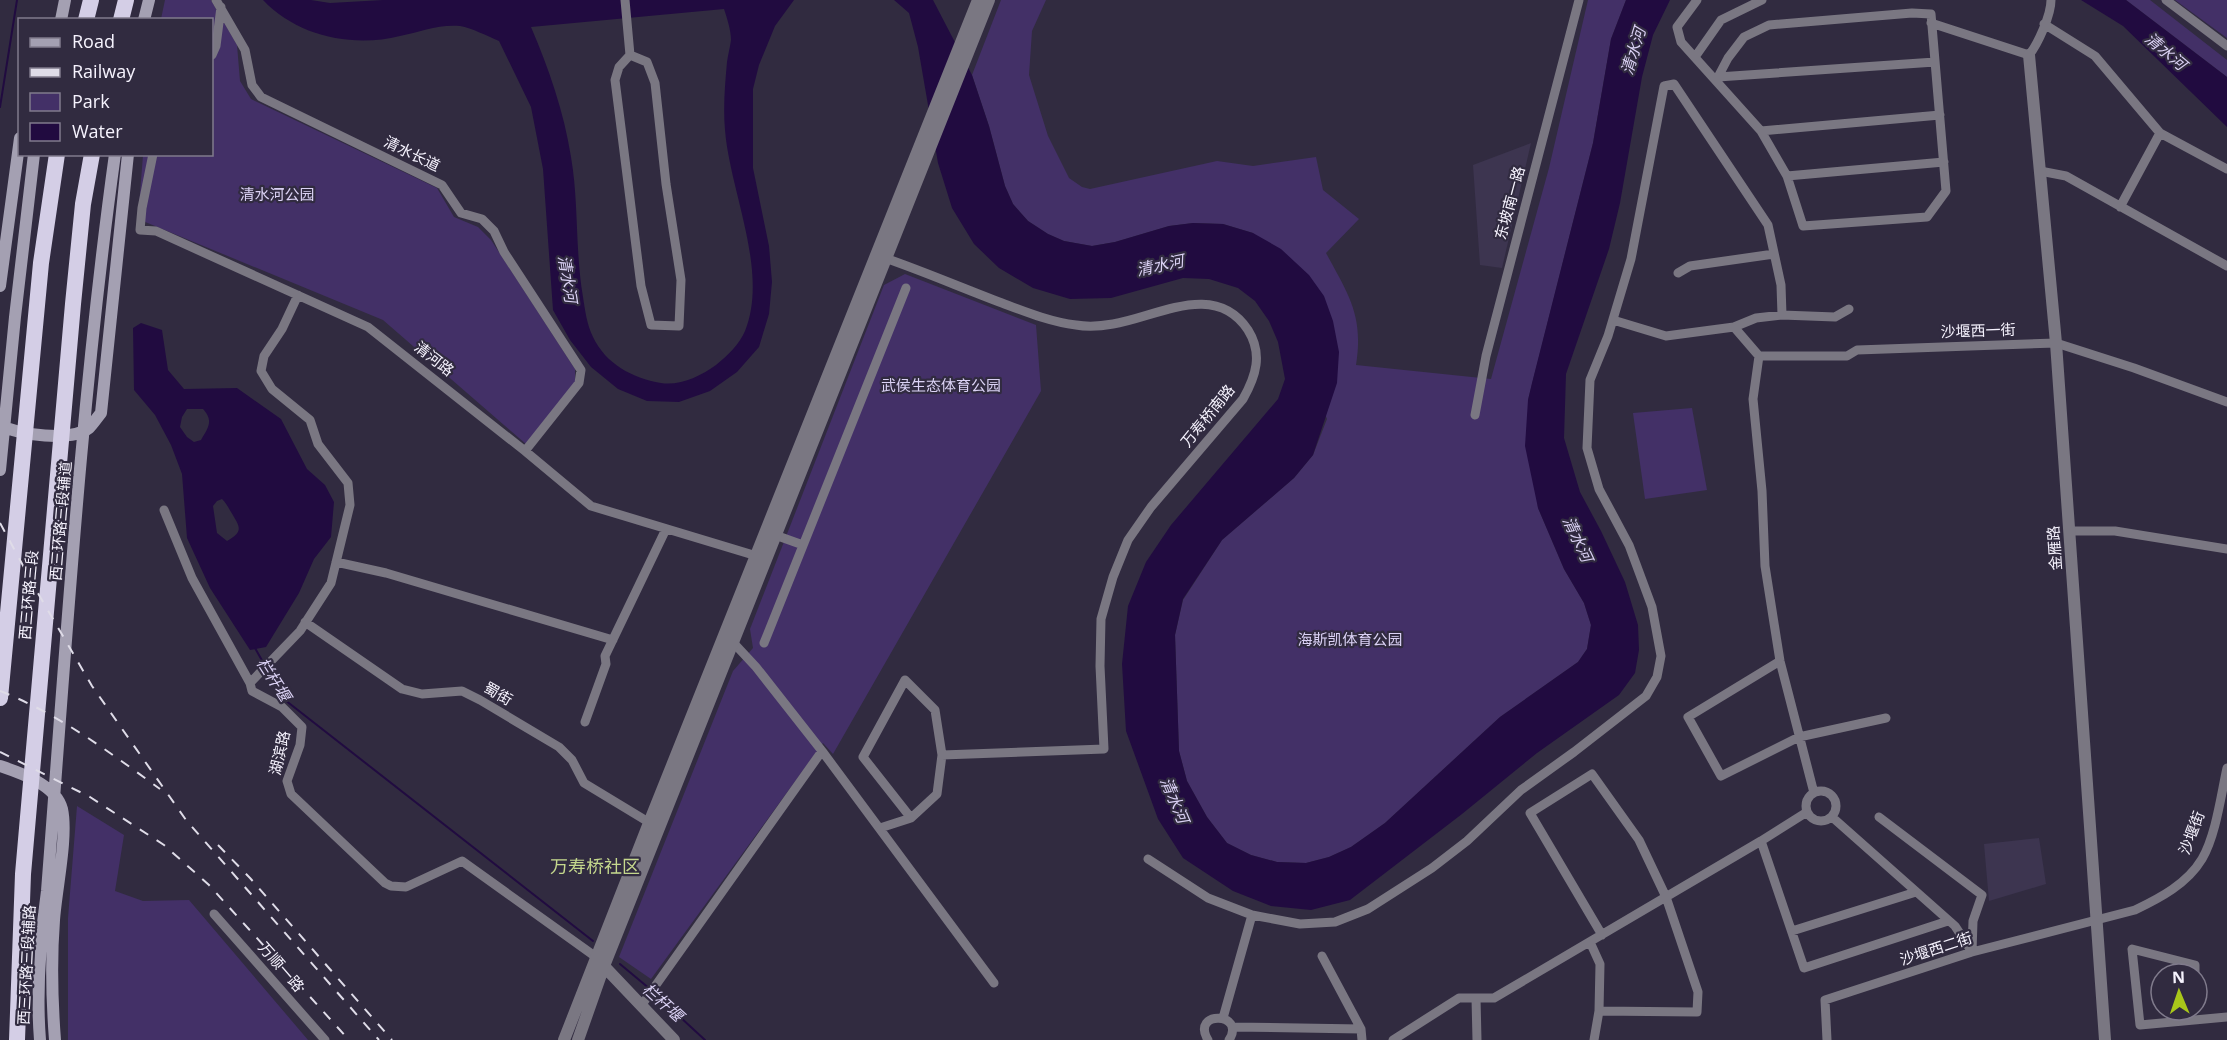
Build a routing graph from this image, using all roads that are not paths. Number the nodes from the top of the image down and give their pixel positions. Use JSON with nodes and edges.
{"nodes":[{"id":1,"x":126,"y":0,"type":"edge"},
{"id":2,"x":149,"y":0,"type":"edge"},
{"id":3,"x":625,"y":0,"type":"edge"},
{"id":4,"x":978,"y":0,"type":"edge"},
{"id":5,"x":989,"y":0,"type":"edge"},
{"id":6,"x":1579,"y":0,"type":"edge"},
{"id":7,"x":1697,"y":0,"type":"edge"},
{"id":8,"x":1762,"y":0,"type":"edge"},
{"id":9,"x":2051,"y":0,"type":"edge"},
{"id":10,"x":2166,"y":0,"type":"edge"},
{"id":11,"x":64,"y":3,"type":"edge"},
{"id":12,"x":218,"y":4,"type":"edge"},
{"id":13,"x":57,"y":18,"type":"edge"},
{"id":14,"x":61,"y":18,"type":"edge"},
{"id":15,"x":122,"y":18,"type":"edge"},
{"id":16,"x":144,"y":18,"type":"edge"},
{"id":17,"x":1931,"y":23,"type":"junction"},
{"id":18,"x":2044,"y":24,"type":"junction"},
{"id":19,"x":970,"y":35,"type":"junction"},
{"id":20,"x":2227,"y":46,"type":"edge"},
{"id":21,"x":213,"y":53,"type":"edge"},
{"id":22,"x":630,"y":55,"type":"junction"},
{"id":23,"x":2029,"y":55,"type":"junction"},
{"id":24,"x":1695,"y":57,"type":"junction"},
{"id":25,"x":1935,"y":62,"type":"junction"},
{"id":26,"x":1940,"y":115,"type":"junction"},
{"id":27,"x":1761,"y":131,"type":"junction"},
{"id":28,"x":2160,"y":133,"type":"junction"},
{"id":29,"x":18,"y":153,"type":"edge"},
{"id":30,"x":34,"y":156,"type":"edge"},
{"id":31,"x":115,"y":156,"type":"edge"},
{"id":32,"x":128,"y":156,"type":"edge"},
{"id":33,"x":153,"y":156,"type":"edge"},
{"id":34,"x":56,"y":159,"type":"edge"},
{"id":35,"x":91,"y":161,"type":"edge"},
{"id":36,"x":1944,"y":162,"type":"junction"},
{"id":37,"x":2227,"y":169,"type":"edge"},
{"id":38,"x":2040,"y":171,"type":"junction"},
{"id":39,"x":1787,"y":176,"type":"junction"},
{"id":40,"x":2120,"y":207,"type":"junction"},
{"id":41,"x":1774,"y":254,"type":"junction"},
{"id":42,"x":881,"y":257,"type":"junction"},
{"id":43,"x":2227,"y":266,"type":"edge"},
{"id":44,"x":1678,"y":273,"type":"dead end"},
{"id":45,"x":0,"y":286,"type":"edge"},
{"id":46,"x":906,"y":288,"type":"dead end"},
{"id":47,"x":298,"y":295,"type":"junction"},
{"id":48,"x":1849,"y":309,"type":"dead end"},
{"id":49,"x":1782,"y":315,"type":"junction"},
{"id":50,"x":1613,"y":320,"type":"junction"},
{"id":51,"x":1734,"y":327,"type":"junction"},
{"id":52,"x":2056,"y":343,"type":"junction"},
{"id":53,"x":1759,"y":356,"type":"junction"},
{"id":54,"x":2227,"y":402,"type":"edge"},
{"id":55,"x":1475,"y":415,"type":"dead end"},
{"id":56,"x":0,"y":425,"type":"edge"},
{"id":57,"x":525,"y":451,"type":"junction"},
{"id":58,"x":0,"y":470,"type":"edge"},
{"id":59,"x":164,"y":510,"type":"dead end"},
{"id":60,"x":666,"y":529,"type":"junction"},
{"id":61,"x":2069,"y":531,"type":"junction"},
{"id":62,"x":775,"y":535,"type":"junction"},
{"id":63,"x":803,"y":545,"type":"junction"},
{"id":64,"x":2227,"y":549,"type":"edge"},
{"id":65,"x":761,"y":557,"type":"junction"},
{"id":66,"x":336,"y":562,"type":"junction"},
{"id":67,"x":305,"y":622,"type":"junction"},
{"id":68,"x":729,"y":638,"type":"junction"},
{"id":69,"x":613,"y":640,"type":"junction"},
{"id":70,"x":764,"y":643,"type":"dead end"},
{"id":71,"x":1780,"y":661,"type":"junction"},
{"id":72,"x":250,"y":683,"type":"junction"},
{"id":73,"x":0,"y":698,"type":"edge"},
{"id":74,"x":1886,"y":718,"type":"dead end"},
{"id":75,"x":585,"y":722,"type":"dead end"},
{"id":76,"x":1800,"y":737,"type":"junction"},
{"id":77,"x":822,"y":751,"type":"junction"},
{"id":78,"x":942,"y":755,"type":"junction"},
{"id":79,"x":0,"y":766,"type":"edge"},
{"id":80,"x":2227,"y":768,"type":"edge"},
{"id":81,"x":1814,"y":793,"type":"junction"},
{"id":82,"x":1807,"y":812,"type":"junction"},
{"id":83,"x":1832,"y":817,"type":"junction"},
{"id":84,"x":1879,"y":817,"type":"dead end"},
{"id":85,"x":911,"y":818,"type":"junction"},
{"id":86,"x":654,"y":825,"type":"junction"},
{"id":87,"x":880,"y":828,"type":"junction"},
{"id":88,"x":1761,"y":841,"type":"junction"},
{"id":89,"x":1148,"y":859,"type":"dead end"},
{"id":90,"x":47,"y":891,"type":"joint"},
{"id":91,"x":1916,"y":892,"type":"junction"},
{"id":92,"x":1666,"y":897,"type":"junction"},
{"id":93,"x":214,"y":914,"type":"dead end"},
{"id":94,"x":1252,"y":915,"type":"junction"},
{"id":95,"x":2095,"y":919,"type":"junction"},
{"id":96,"x":1948,"y":921,"type":"junction"},
{"id":97,"x":1792,"y":931,"type":"junction"},
{"id":98,"x":1602,"y":935,"type":"junction"},
{"id":99,"x":1590,"y":942,"type":"junction"},
{"id":100,"x":1972,"y":952,"type":"junction"},
{"id":101,"x":1322,"y":956,"type":"dead end"},
{"id":102,"x":600,"y":962,"type":"junction"},
{"id":103,"x":2183,"y":962,"type":"edge"},
{"id":104,"x":994,"y":983,"type":"dead end"},
{"id":105,"x":1476,"y":998,"type":"junction"},
{"id":106,"x":641,"y":1006,"type":"junction"},
{"id":107,"x":1599,"y":1011,"type":"junction"},
{"id":108,"x":2209,"y":1016,"type":"edge"},
{"id":109,"x":2227,"y":1017,"type":"edge"},
{"id":110,"x":1223,"y":1018,"type":"junction"},
{"id":111,"x":2157,"y":1022,"type":"edge"},
{"id":112,"x":1232,"y":1027,"type":"junction"},
{"id":113,"x":1361,"y":1029,"type":"junction"},
{"id":114,"x":17,"y":1040,"type":"edge"},
{"id":115,"x":40,"y":1040,"type":"edge"},
{"id":116,"x":55,"y":1040,"type":"edge"},
{"id":117,"x":325,"y":1040,"type":"edge"},
{"id":118,"x":564,"y":1040,"type":"edge"},
{"id":119,"x":578,"y":1040,"type":"edge"},
{"id":120,"x":674,"y":1040,"type":"edge"},
{"id":121,"x":1208,"y":1040,"type":"edge"},
{"id":122,"x":1229,"y":1040,"type":"edge"},
{"id":123,"x":1362,"y":1040,"type":"edge"},
{"id":124,"x":1393,"y":1040,"type":"edge"},
{"id":125,"x":1477,"y":1040,"type":"edge"},
{"id":126,"x":1594,"y":1040,"type":"edge"},
{"id":127,"x":1827,"y":1040,"type":"edge"},
{"id":128,"x":2104,"y":1040,"type":"edge"}],
"edges":[{"from":1,"to":15,"type":"highway"},
{"from":2,"to":16,"type":"main road"},
{"from":3,"to":22,"type":"street"},
{"from":4,"to":19,"type":"street"},
{"from":5,"to":19,"type":"street"},
{"from":6,"to":55,"type":"street","name":"东坡南一路"},
{"from":7,"to":24,"type":"street"},
{"from":8,"to":24,"type":"street"},
{"from":9,"to":18,"type":"street"},
{"from":10,"to":20,"type":"street"},
{"from":11,"to":13,"type":"main road"},
{"from":11,"to":14,"type":"main road"},
{"from":12,"to":21,"type":"street"},
{"from":12,"to":57,"type":"street","name":"清水长道"},
{"from":17,"to":23,"type":"street"},
{"from":17,"to":25,"type":"street"},
{"from":17,"to":25,"type":"street"},
{"from":18,"to":23,"type":"street"},
{"from":18,"to":28,"type":"street"},
{"from":19,"to":42,"type":"street"},
{"from":19,"to":42,"type":"street"},
{"from":22,"to":22,"type":"street"},
{"from":23,"to":38,"type":"street","name":"金雁路"},
{"from":24,"to":27,"type":"street"},
{"from":25,"to":26,"type":"street"},
{"from":26,"to":27,"type":"street"},
{"from":26,"to":36,"type":"street"},
{"from":27,"to":39,"type":"street"},
{"from":28,"to":37,"type":"street"},
{"from":28,"to":40,"type":"street"},
{"from":29,"to":45,"type":"main road"},
{"from":30,"to":58,"type":"main road"},
{"from":31,"to":90,"type":"main road","name":"西三环路三段辅道"},
{"from":32,"to":56,"type":"main road"},
{"from":33,"to":47,"type":"street","name":"清河路"},
{"from":34,"to":73,"type":"highway","name":"西三环路三段"},
{"from":35,"to":114,"type":"highway","name":"西三环路三段"},
{"from":36,"to":39,"type":"street"},
{"from":36,"to":39,"type":"street"},
{"from":38,"to":40,"type":"street"},
{"from":38,"to":52,"type":"street","name":"金雁路"},
{"from":40,"to":43,"type":"street"},
{"from":41,"to":44,"type":"street"},
{"from":41,"to":49,"type":"street"},
{"from":41,"to":50,"type":"street"},
{"from":42,"to":62,"type":"street"},
{"from":42,"to":65,"type":"street"},
{"from":42,"to":78,"type":"street","name":"万寿桥南路"},
{"from":46,"to":63,"type":"street"},
{"from":47,"to":57,"type":"street","name":"清河路"},
{"from":47,"to":66,"type":"street"},
{"from":48,"to":49,"type":"street"},
{"from":49,"to":51,"type":"street"},
{"from":50,"to":51,"type":"street"},
{"from":50,"to":94,"type":"street"},
{"from":51,"to":53,"type":"street"},
{"from":52,"to":53,"type":"street","name":"沙堰西一街"},
{"from":52,"to":54,"type":"street","name":"沙堰西一街"},
{"from":52,"to":61,"type":"street","name":"金雁路"},
{"from":53,"to":71,"type":"street"},
{"from":57,"to":60,"type":"street","name":"清河路"},
{"from":59,"to":72,"type":"street"},
{"from":60,"to":65,"type":"street","name":"清河路"},
{"from":60,"to":69,"type":"street"},
{"from":61,"to":64,"type":"street"},
{"from":61,"to":95,"type":"street","name":"金雁路"},
{"from":62,"to":63,"type":"street"},
{"from":62,"to":65,"type":"street"},
{"from":63,"to":70,"type":"street"},
{"from":65,"to":68,"type":"street"},
{"from":66,"to":67,"type":"street"},
{"from":66,"to":69,"type":"street"},
{"from":67,"to":72,"type":"street"},
{"from":67,"to":86,"type":"street","name":"蜀街"},
{"from":68,"to":77,"type":"street"},
{"from":68,"to":86,"type":"street"},
{"from":69,"to":75,"type":"street"},
{"from":71,"to":76,"type":"street"},
{"from":71,"to":76,"type":"street"},
{"from":72,"to":102,"type":"street","name":"湖滨路"},
{"from":74,"to":76,"type":"street"},
{"from":76,"to":81,"type":"street"},
{"from":77,"to":87,"type":"street"},
{"from":77,"to":106,"type":"street"},
{"from":78,"to":85,"type":"street"},
{"from":78,"to":85,"type":"street"},
{"from":79,"to":116,"type":"main road"},
{"from":80,"to":95,"type":"street","name":"沙堰街"},
{"from":81,"to":82,"type":"street"},
{"from":81,"to":83,"type":"street"},
{"from":82,"to":83,"type":"street"},
{"from":82,"to":88,"type":"street"},
{"from":83,"to":91,"type":"street"},
{"from":84,"to":100,"type":"street"},
{"from":85,"to":87,"type":"street"},
{"from":86,"to":102,"type":"street"},
{"from":87,"to":104,"type":"street"},
{"from":88,"to":92,"type":"street"},
{"from":88,"to":97,"type":"street"},
{"from":89,"to":94,"type":"street"},
{"from":90,"to":115,"type":"main road","name":"西三环路三段辅路"},
{"from":91,"to":96,"type":"street"},
{"from":91,"to":97,"type":"street"},
{"from":92,"to":98,"type":"street"},
{"from":92,"to":98,"type":"street"},
{"from":92,"to":107,"type":"street"},
{"from":93,"to":117,"type":"street","name":"万顺一路"},
{"from":94,"to":110,"type":"street"},
{"from":95,"to":100,"type":"street","name":"沙堰西二街"},
{"from":95,"to":128,"type":"street","name":"金雁路"},
{"from":96,"to":97,"type":"street"},
{"from":96,"to":100,"type":"street"},
{"from":98,"to":99,"type":"street"},
{"from":99,"to":105,"type":"street"},
{"from":99,"to":107,"type":"street"},
{"from":100,"to":127,"type":"street","name":"沙堰西二街"},
{"from":101,"to":113,"type":"street"},
{"from":102,"to":106,"type":"street"},
{"from":102,"to":118,"type":"street"},
{"from":102,"to":119,"type":"street"},
{"from":103,"to":111,"type":"street"},
{"from":105,"to":124,"type":"street"},
{"from":105,"to":125,"type":"street"},
{"from":106,"to":120,"type":"street"},
{"from":107,"to":126,"type":"street"},
{"from":108,"to":109,"type":"street"},
{"from":110,"to":112,"type":"street"},
{"from":110,"to":121,"type":"street"},
{"from":112,"to":113,"type":"street"},
{"from":112,"to":122,"type":"street"},
{"from":113,"to":123,"type":"street"}]}
